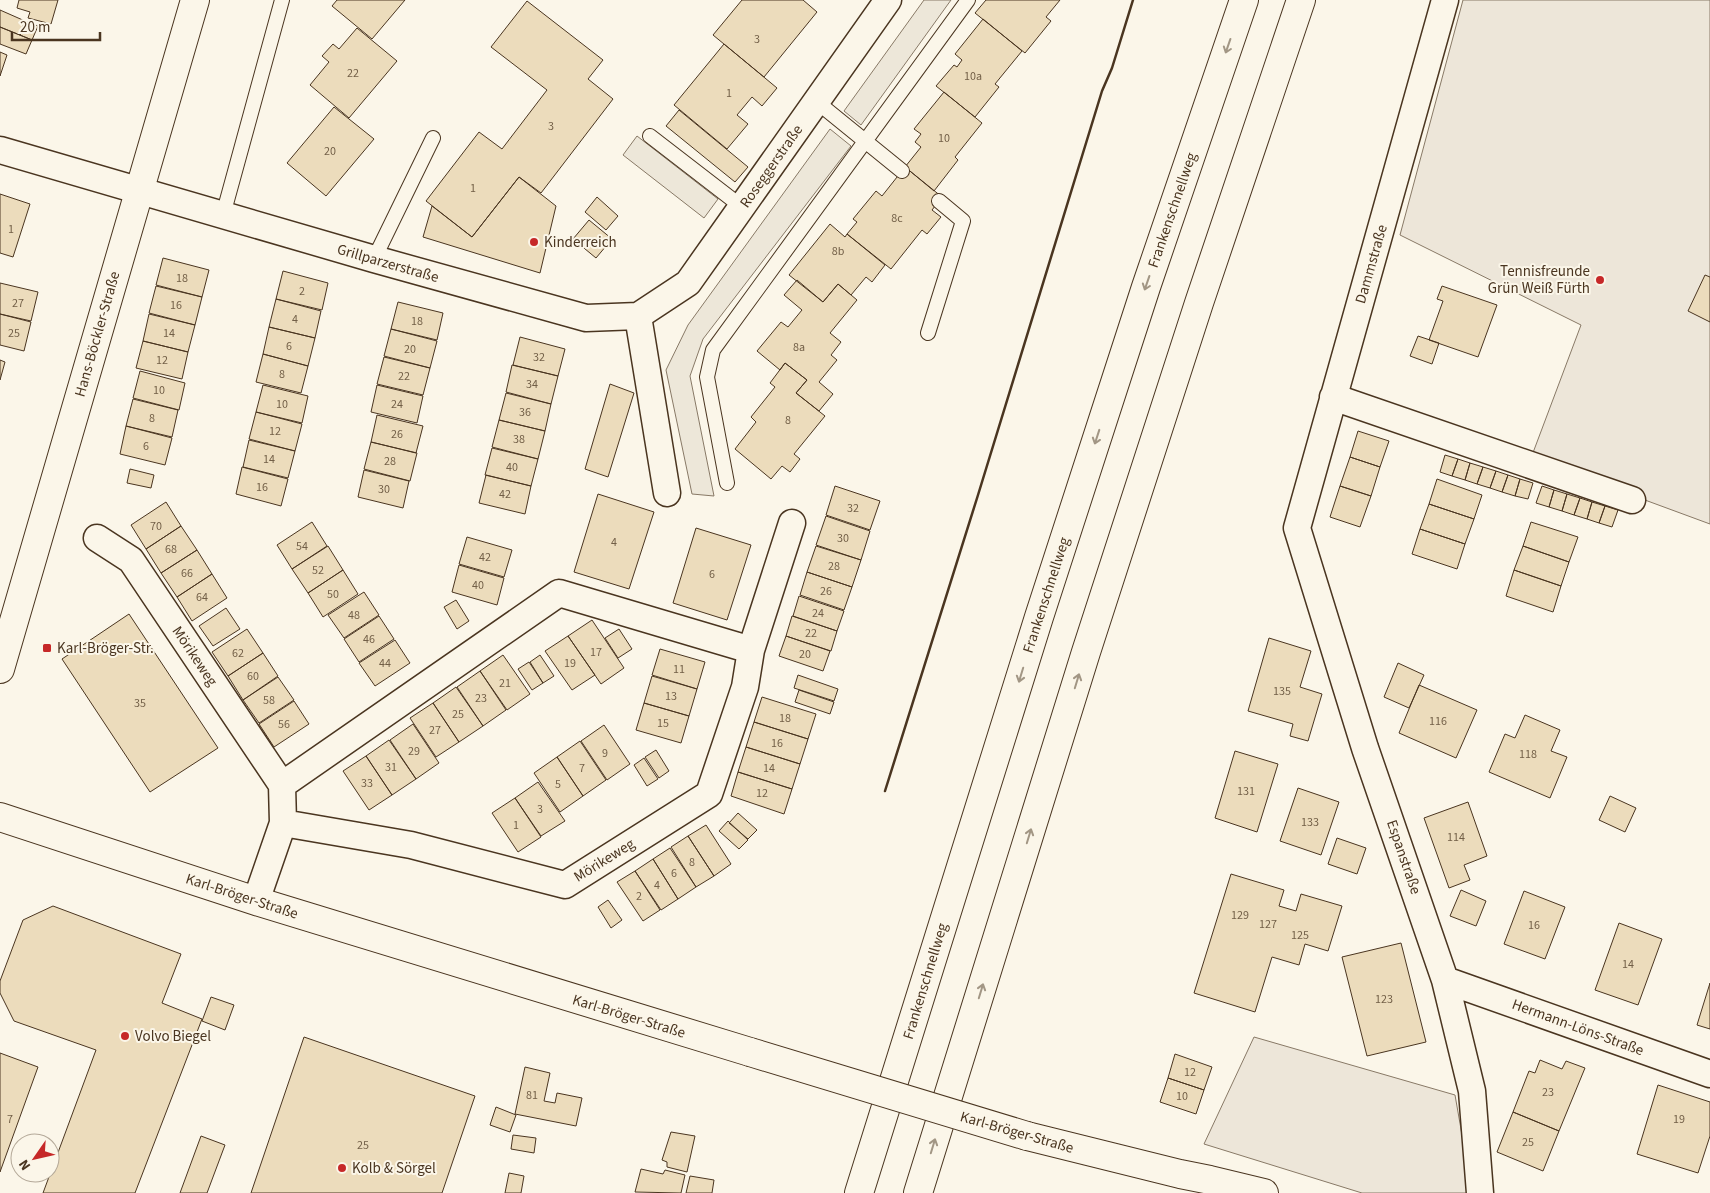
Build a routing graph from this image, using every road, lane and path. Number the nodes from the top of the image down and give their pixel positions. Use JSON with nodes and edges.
{"nodes":[{"id":1,"x":195,"y":0,"type":"edge"},
{"id":2,"x":282,"y":0,"type":"edge"},
{"id":3,"x":888,"y":0,"type":"edge"},
{"id":4,"x":968,"y":0,"type":"edge"},
{"id":5,"x":1244,"y":0,"type":"edge"},
{"id":6,"x":1301,"y":0,"type":"edge"},
{"id":7,"x":1445,"y":0,"type":"edge"},
{"id":8,"x":817,"y":102,"type":"junction"},
{"id":9,"x":650,"y":136,"type":"dead end"},
{"id":10,"x":433,"y":138,"type":"dead end"},
{"id":11,"x":864,"y":141,"type":"junction"},
{"id":12,"x":0,"y":150,"type":"edge"},
{"id":13,"x":902,"y":171,"type":"dead end"},
{"id":14,"x":140,"y":191,"type":"junction"},
{"id":15,"x":940,"y":201,"type":"dead end"},
{"id":16,"x":742,"y":207,"type":"junction"},
{"id":17,"x":222,"y":215,"type":"junction"},
{"id":18,"x":374,"y":259,"type":"junction"},
{"id":19,"x":638,"y":316,"type":"junction"},
{"id":20,"x":928,"y":333,"type":"dead end"},
{"id":21,"x":1333,"y":397,"type":"junction"},
{"id":22,"x":727,"y":483,"type":"dead end"},
{"id":23,"x":667,"y":493,"type":"dead end"},
{"id":24,"x":1632,"y":500,"type":"dead end"},
{"id":25,"x":792,"y":523,"type":"dead end"},
{"id":26,"x":1297,"y":528,"type":"joint"},
{"id":27,"x":96,"y":538,"type":"dead end"},
{"id":28,"x":751,"y":650,"type":"junction"},
{"id":29,"x":0,"y":669,"type":"edge"},
{"id":30,"x":282,"y":785,"type":"junction"},
{"id":31,"x":0,"y":816,"type":"edge"},
{"id":32,"x":283,"y":823,"type":"junction"},
{"id":33,"x":256,"y":901,"type":"junction"},
{"id":34,"x":1445,"y":980,"type":"junction"},
{"id":35,"x":1710,"y":1074,"type":"edge"},
{"id":36,"x":859,"y":1193,"type":"edge"},
{"id":37,"x":918,"y":1193,"type":"edge"},
{"id":38,"x":1264,"y":1193,"type":"edge"},
{"id":39,"x":1480,"y":1193,"type":"edge"}],
"edges":[{"from":1,"to":14,"type":"main road","name":"Hans-Böckler-Straße"},
{"from":2,"to":17,"type":"lane"},
{"from":3,"to":8,"type":"street","name":"Roseggerstraße"},
{"from":4,"to":11,"type":"lane"},
{"from":5,"to":36,"type":"main road","name":"Frankenschnellweg","one_way":true},
{"from":37,"to":6,"type":"main road","one_way":true},
{"from":7,"to":21,"type":"street","name":"Dammstraße"},
{"from":8,"to":11,"type":"lane"},
{"from":8,"to":16,"type":"street","name":"Roseggerstraße"},
{"from":9,"to":16,"type":"lane"},
{"from":10,"to":18,"type":"lane"},
{"from":11,"to":13,"type":"lane"},
{"from":11,"to":22,"type":"lane"},
{"from":12,"to":14,"type":"street","name":"Grillparzerstraße"},
{"from":14,"to":17,"type":"street","name":"Grillparzerstraße"},
{"from":14,"to":29,"type":"main road","name":"Hans-Böckler-Straße"},
{"from":15,"to":20,"type":"lane"},
{"from":16,"to":19,"type":"street","name":"Roseggerstraße"},
{"from":17,"to":18,"type":"street","name":"Grillparzerstraße"},
{"from":18,"to":19,"type":"street","name":"Grillparzerstraße"},
{"from":19,"to":23,"type":"street"},
{"from":21,"to":24,"type":"street"},
{"from":21,"to":26,"type":"street","name":"Dammstraße"},
{"from":25,"to":28,"type":"street","name":"Mörikeweg"},
{"from":26,"to":34,"type":"street","name":"Espanstraße"},
{"from":27,"to":30,"type":"street","name":"Mörikeweg"},
{"from":28,"to":30,"type":"street"},
{"from":28,"to":32,"type":"street","name":"Mörikeweg"},
{"from":30,"to":32,"type":"street"},
{"from":31,"to":33,"type":"main road","name":"Karl-Bröger-Straße"},
{"from":32,"to":33,"type":"street"},
{"from":33,"to":38,"type":"main road","name":"Karl-Bröger-Straße","bridge":true},
{"from":34,"to":35,"type":"street","name":"Hermann-Löns-Straße"},
{"from":34,"to":39,"type":"street","name":"Espanstraße"}]}
